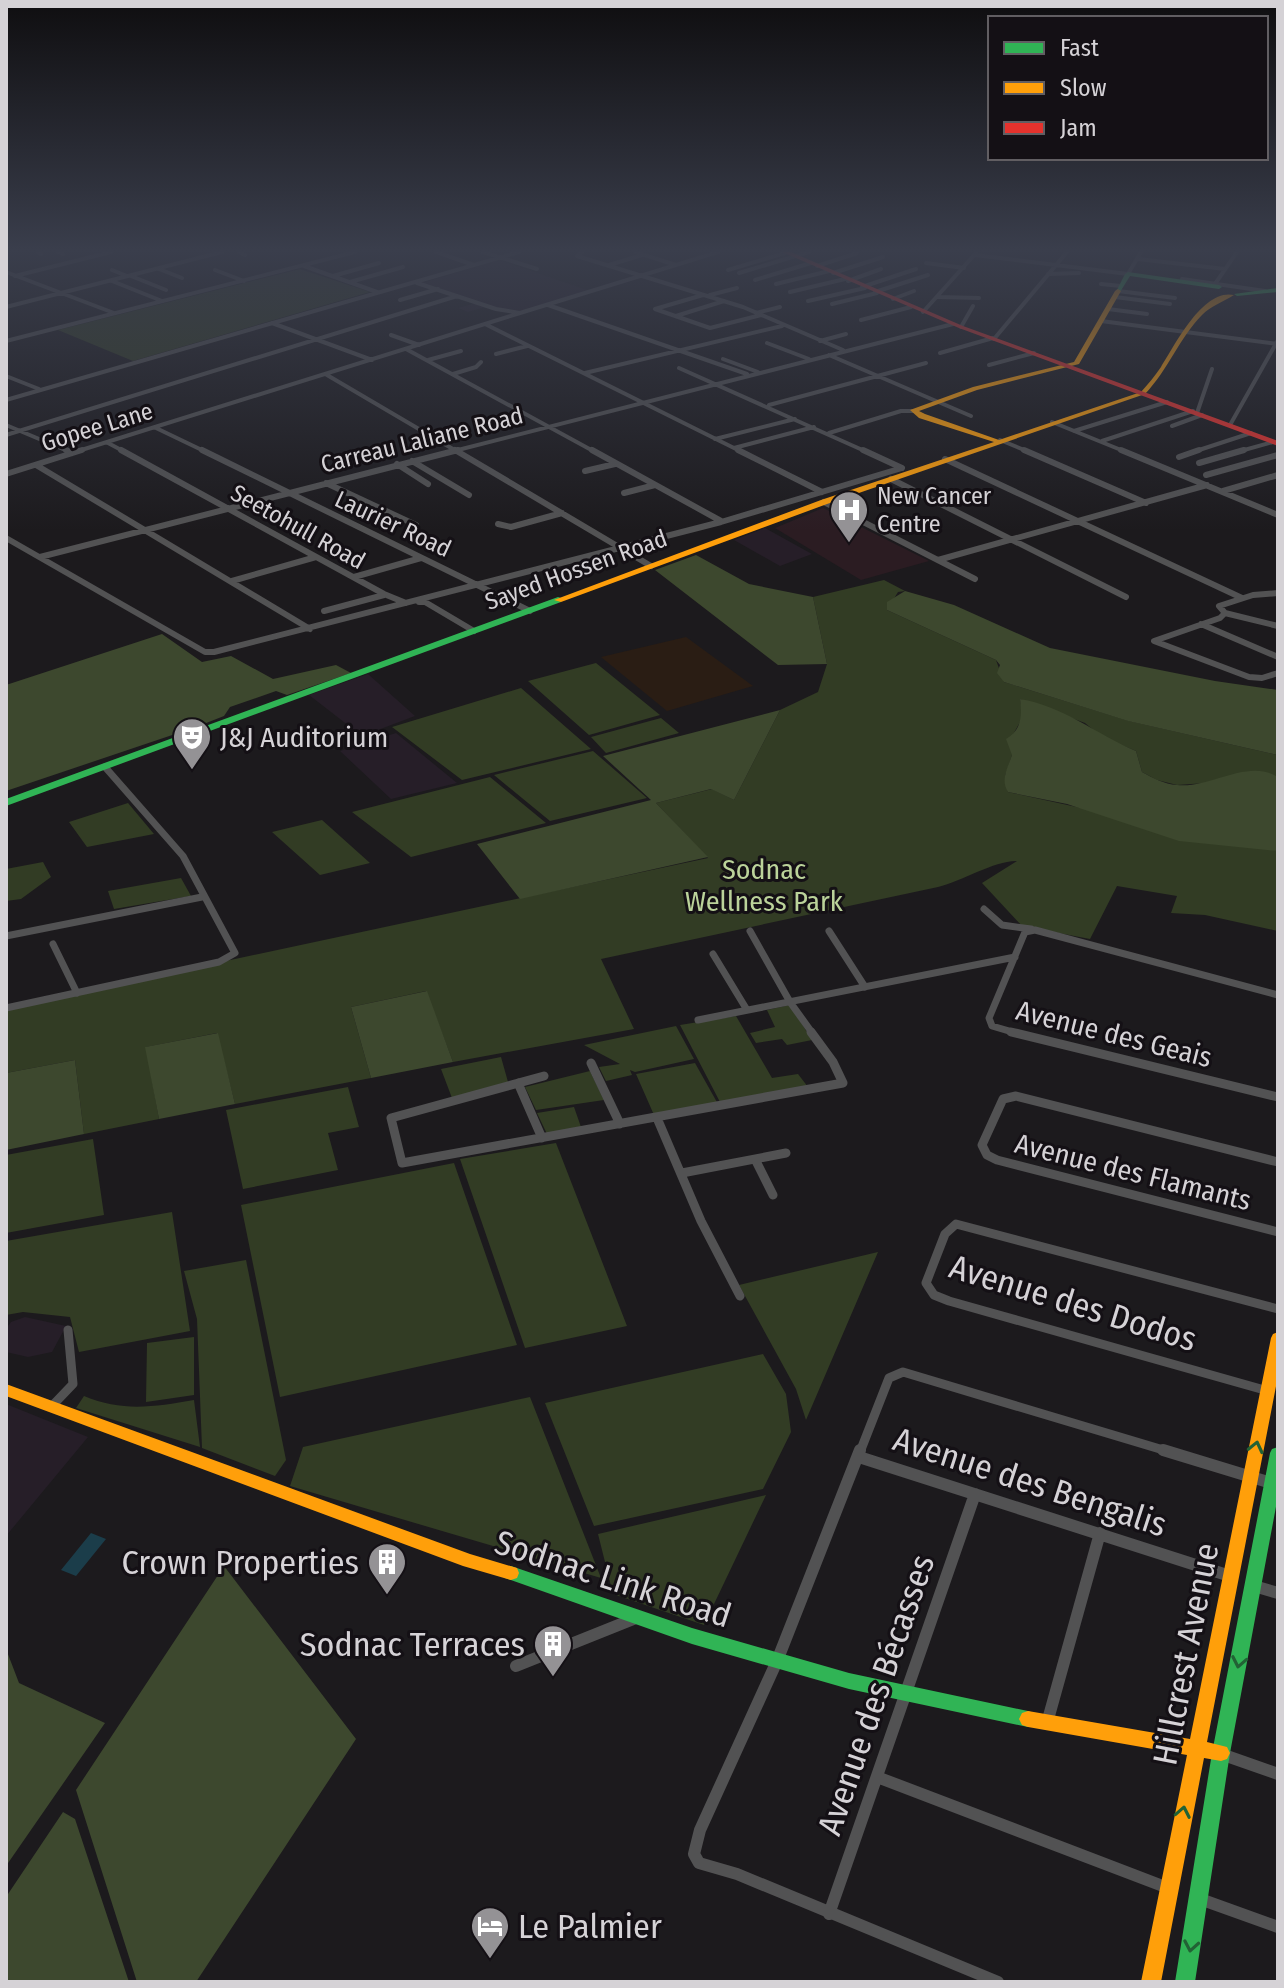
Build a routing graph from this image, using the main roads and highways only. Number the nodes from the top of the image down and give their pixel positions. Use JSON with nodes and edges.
{"nodes":[{"id":1,"x":1010,"y":345,"type":"edge"},
{"id":2,"x":1088,"y":345,"type":"edge"},
{"id":3,"x":1177,"y":345,"type":"edge"},
{"id":4,"x":1066,"y":365,"type":"junction"},
{"id":5,"x":1143,"y":393,"type":"junction"},
{"id":6,"x":991,"y":441,"type":"junction"},
{"id":7,"x":1275,"y":443,"type":"edge"},
{"id":8,"x":14,"y":800,"type":"edge"},
{"id":9,"x":1278,"y":1338,"type":"edge"},
{"id":10,"x":6,"y":1390,"type":"edge"},
{"id":11,"x":1278,"y":1453,"type":"edge"},
{"id":12,"x":1276,"y":1484,"type":"edge"},
{"id":13,"x":1195,"y":1749,"type":"junction"},
{"id":14,"x":1221,"y":1753,"type":"junction"},
{"id":15,"x":1151,"y":1982,"type":"edge"},
{"id":16,"x":1185,"y":1982,"type":"edge"}],
"edges":[{"from":1,"to":4,"type":"main road"},
{"from":2,"to":4,"type":"main road"},
{"from":3,"to":5,"type":"main road"},
{"from":4,"to":5,"type":"main road"},
{"from":4,"to":6,"type":"main road"},
{"from":5,"to":6,"type":"main road","name":"Sayed Hossen Road"},
{"from":5,"to":7,"type":"main road"},
{"from":6,"to":8,"type":"main road","name":"Sayed Hossen Road"},
{"from":13,"to":9,"type":"main road","name":"Hillcrest Avenue","one_way":true},
{"from":10,"to":13,"type":"main road","name":"Sodnac Link Road"},
{"from":11,"to":12,"type":"main road","name":"Hillcrest Avenue"},
{"from":12,"to":14,"type":"main road","name":"Hillcrest Avenue","one_way":true},
{"from":13,"to":14,"type":"main road","name":"Sodnac Link Road"},
{"from":15,"to":13,"type":"main road","name":"Hillcrest Avenue","one_way":true},
{"from":14,"to":16,"type":"main road","name":"Hillcrest Avenue","one_way":true}]}
